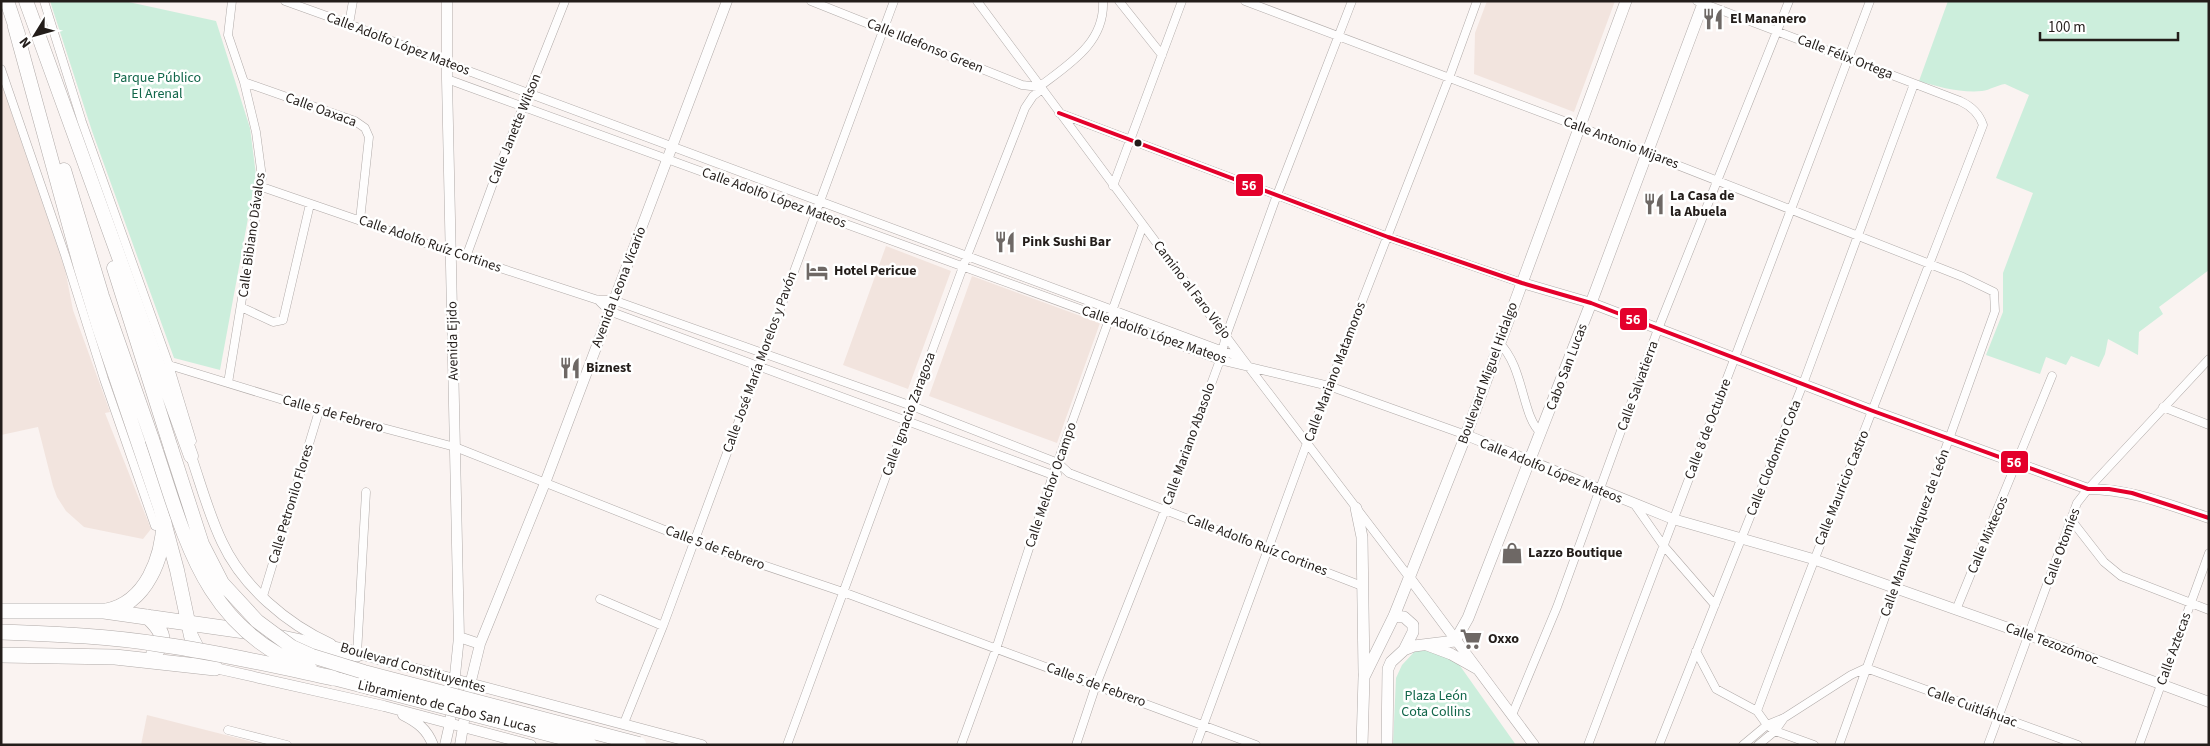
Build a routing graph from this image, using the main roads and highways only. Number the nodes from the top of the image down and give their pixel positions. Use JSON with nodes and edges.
{"nodes":[{"id":1,"x":6,"y":1,"type":"edge"},
{"id":2,"x":26,"y":1,"type":"edge"},
{"id":3,"x":1626,"y":1,"type":"edge"},
{"id":4,"x":1702,"y":2,"type":"edge"},
{"id":5,"x":15,"y":26,"type":"junction"},
{"id":6,"x":77,"y":141,"type":"junction"},
{"id":7,"x":191,"y":456,"type":"road end"},
{"id":8,"x":1356,"y":508,"type":"road end"},
{"id":9,"x":160,"y":523,"type":"junction"},
{"id":10,"x":1,"y":611,"type":"edge"},
{"id":11,"x":104,"y":611,"type":"junction"},
{"id":12,"x":1394,"y":616,"type":"junction"},
{"id":13,"x":148,"y":617,"type":"junction"},
{"id":14,"x":188,"y":622,"type":"junction"},
{"id":15,"x":1,"y":632,"type":"edge"},
{"id":16,"x":1425,"y":644,"type":"junction"},
{"id":17,"x":1404,"y":650,"type":"junction"},
{"id":18,"x":357,"y":654,"type":"road end"},
{"id":19,"x":1,"y":655,"type":"edge"},
{"id":20,"x":144,"y":659,"type":"junction"},
{"id":21,"x":215,"y":668,"type":"joint"},
{"id":22,"x":1476,"y":668,"type":"road end"},
{"id":23,"x":1364,"y":677,"type":"junction"},
{"id":24,"x":332,"y":678,"type":"junction"},
{"id":25,"x":640,"y":744,"type":"edge"},
{"id":26,"x":590,"y":745,"type":"edge"},
{"id":27,"x":1362,"y":745,"type":"edge"},
{"id":28,"x":1387,"y":745,"type":"edge"}],
"edges":[{"from":1,"to":5,"type":"highway"},
{"from":2,"to":6,"type":"highway"},
{"from":3,"to":12,"type":"main road","name":"Boulevard Miguel Hidalgo"},
{"from":4,"to":16,"type":"main road","name":"Cabo San Lucas"},
{"from":5,"to":9,"type":"highway"},
{"from":5,"to":24,"type":"highway","name":"Libramiento de Cabo San Lucas","bridge":true},
{"from":6,"to":7,"type":"highway"},
{"from":6,"to":25,"type":"highway","name":"Boulevard Constituyentes","bridge":true},
{"from":8,"to":23,"type":"main road"},
{"from":9,"to":11,"type":"highway"},
{"from":9,"to":14,"type":"highway"},
{"from":10,"to":11,"type":"highway"},
{"from":11,"to":13,"type":"highway"},
{"from":12,"to":17,"type":"main road"},
{"from":12,"to":23,"type":"main road","name":"Boulevard Miguel Hidalgo"},
{"from":13,"to":14,"type":"highway"},
{"from":13,"to":20,"type":"highway"},
{"from":14,"to":18,"type":"highway"},
{"from":14,"to":21,"type":"highway"},
{"from":15,"to":24,"type":"highway","bridge":true},
{"from":16,"to":17,"type":"main road"},
{"from":16,"to":22,"type":"main road"},
{"from":17,"to":28,"type":"main road"},
{"from":19,"to":20,"type":"highway"},
{"from":20,"to":21,"type":"highway"},
{"from":23,"to":27,"type":"main road","name":"Boulevard Miguel Hidalgo"},
{"from":24,"to":26,"type":"highway","name":"Libramiento de Cabo San Lucas","bridge":true}]}
